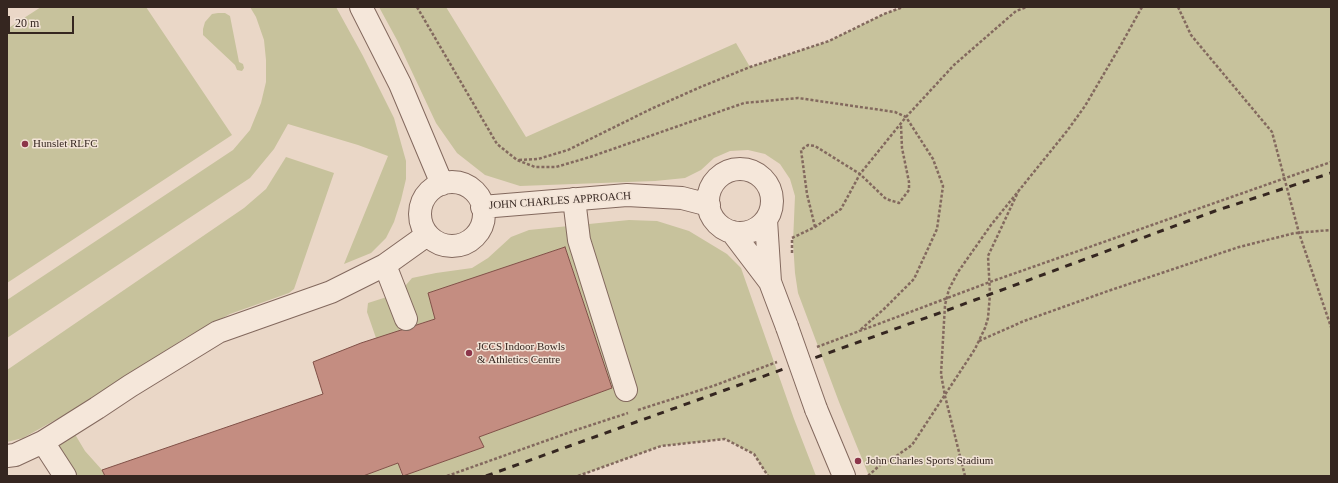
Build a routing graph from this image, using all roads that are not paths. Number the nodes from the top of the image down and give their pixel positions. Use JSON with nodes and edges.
{"nodes":[{"id":1,"x":361,"y":7,"type":"edge"},
{"id":2,"x":442,"y":184,"type":"junction"},
{"id":3,"x":574,"y":199,"type":"junction"},
{"id":4,"x":708,"y":205,"type":"junction"},
{"id":5,"x":482,"y":207,"type":"junction"},
{"id":6,"x":766,"y":220,"type":"junction"},
{"id":7,"x":732,"y":232,"type":"junction"},
{"id":8,"x":427,"y":235,"type":"junction"},
{"id":9,"x":385,"y":265,"type":"junction"},
{"id":10,"x":770,"y":282,"type":"junction"},
{"id":11,"x":406,"y":319,"type":"dead end"},
{"id":12,"x":626,"y":390,"type":"dead end"},
{"id":13,"x":43,"y":442,"type":"junction"},
{"id":14,"x":7,"y":456,"type":"edge"},
{"id":15,"x":65,"y":476,"type":"edge"},
{"id":16,"x":844,"y":476,"type":"edge"}],
"edges":[{"from":1,"to":2,"type":"street"},
{"from":2,"to":5,"type":"street","name":"JOHN CHARLES APPROACH"},
{"from":2,"to":8,"type":"street"},
{"from":3,"to":4,"type":"street","name":"JOHN CHARLES APPROACH"},
{"from":3,"to":5,"type":"street","name":"JOHN CHARLES APPROACH"},
{"from":3,"to":12,"type":"street"},
{"from":4,"to":6,"type":"street"},
{"from":4,"to":7,"type":"street"},
{"from":5,"to":8,"type":"street","name":"JOHN CHARLES APPROACH"},
{"from":6,"to":7,"type":"street"},
{"from":6,"to":10,"type":"street"},
{"from":7,"to":10,"type":"street"},
{"from":8,"to":9,"type":"street"},
{"from":9,"to":11,"type":"street"},
{"from":9,"to":13,"type":"street"},
{"from":10,"to":16,"type":"street","bridge":true},
{"from":13,"to":14,"type":"street"},
{"from":13,"to":15,"type":"street"}]}
